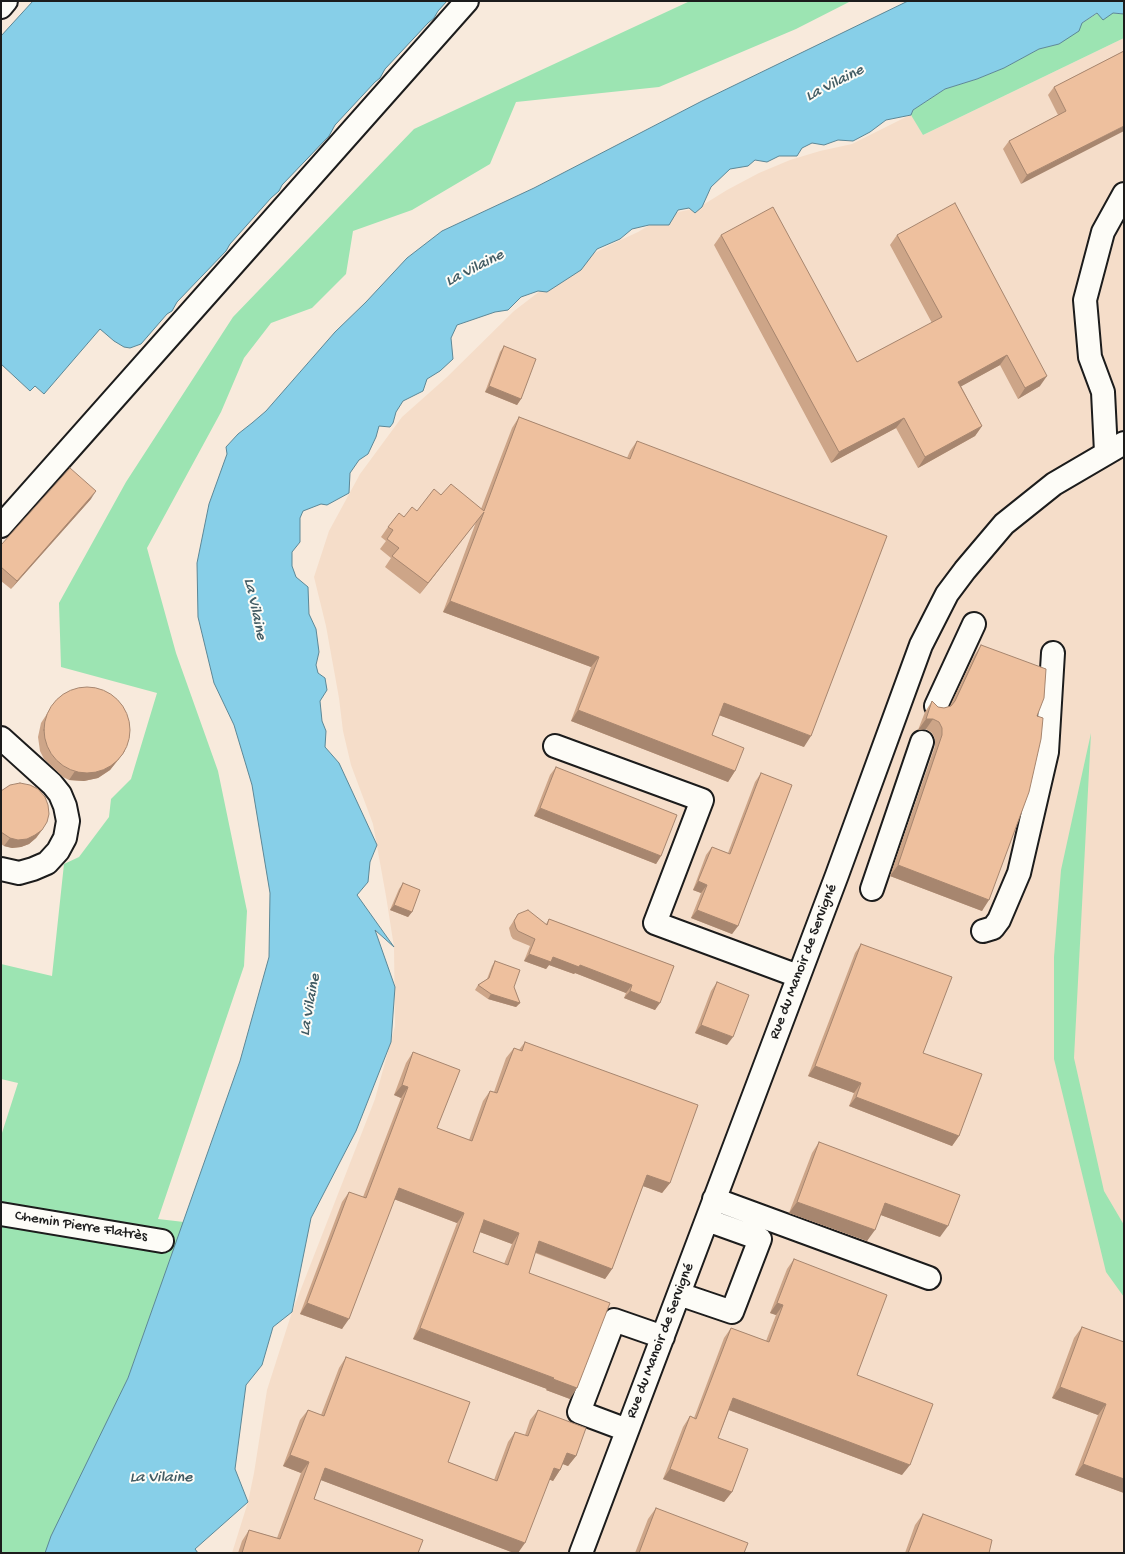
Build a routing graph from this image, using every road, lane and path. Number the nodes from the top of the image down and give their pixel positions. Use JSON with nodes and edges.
{"nodes":[{"id":1,"x":6,"y":1,"type":"edge"},
{"id":2,"x":467,"y":1,"type":"edge"},
{"id":3,"x":1,"y":7,"type":"edge"},
{"id":4,"x":1124,"y":194,"type":"edge"},
{"id":5,"x":1115,"y":448,"type":"edge"},
{"id":6,"x":1,"y":526,"type":"edge"},
{"id":7,"x":974,"y":624,"type":"dead end"},
{"id":8,"x":1053,"y":653,"type":"dead end"},
{"id":9,"x":936,"y":706,"type":"edge"},
{"id":10,"x":1,"y":738,"type":"edge"},
{"id":11,"x":922,"y":742,"type":"dead end"},
{"id":12,"x":555,"y":746,"type":"dead end"},
{"id":13,"x":1,"y":869,"type":"edge"},
{"id":14,"x":872,"y":889,"type":"dead end"},
{"id":15,"x":983,"y":931,"type":"dead end"},
{"id":16,"x":798,"y":976,"type":"junction"},
{"id":17,"x":710,"y":1209,"type":"junction"},
{"id":18,"x":1,"y":1214,"type":"edge"},
{"id":19,"x":162,"y":1240,"type":"dead end"},
{"id":20,"x":929,"y":1278,"type":"dead end"},
{"id":21,"x":679,"y":1294,"type":"junction"},
{"id":22,"x":663,"y":1337,"type":"junction"},
{"id":23,"x":628,"y":1430,"type":"junction"},
{"id":24,"x":581,"y":1553,"type":"edge"}],
"edges":[{"from":1,"to":3,"type":"street"},
{"from":2,"to":6,"type":"street"},
{"from":4,"to":5,"type":"street"},
{"from":5,"to":16,"type":"street","name":"Rue du Manoir de Servigné"},
{"from":7,"to":9,"type":"street"},
{"from":8,"to":15,"type":"street"},
{"from":10,"to":13,"type":"street"},
{"from":11,"to":14,"type":"street"},
{"from":12,"to":16,"type":"street"},
{"from":16,"to":17,"type":"street","name":"Rue du Manoir de Servigné"},
{"from":17,"to":20,"type":"street"},
{"from":17,"to":21,"type":"street","name":"Rue du Manoir de Servigné"},
{"from":17,"to":21,"type":"street"},
{"from":18,"to":19,"type":"street","name":"Chemin Pierre Flatrès"},
{"from":21,"to":22,"type":"street","name":"Rue du Manoir de Servigné"},
{"from":22,"to":23,"type":"street","name":"Rue du Manoir de Servigné"},
{"from":22,"to":23,"type":"street"},
{"from":23,"to":24,"type":"street","name":"Rue du Manoir de Servigné"}]}
